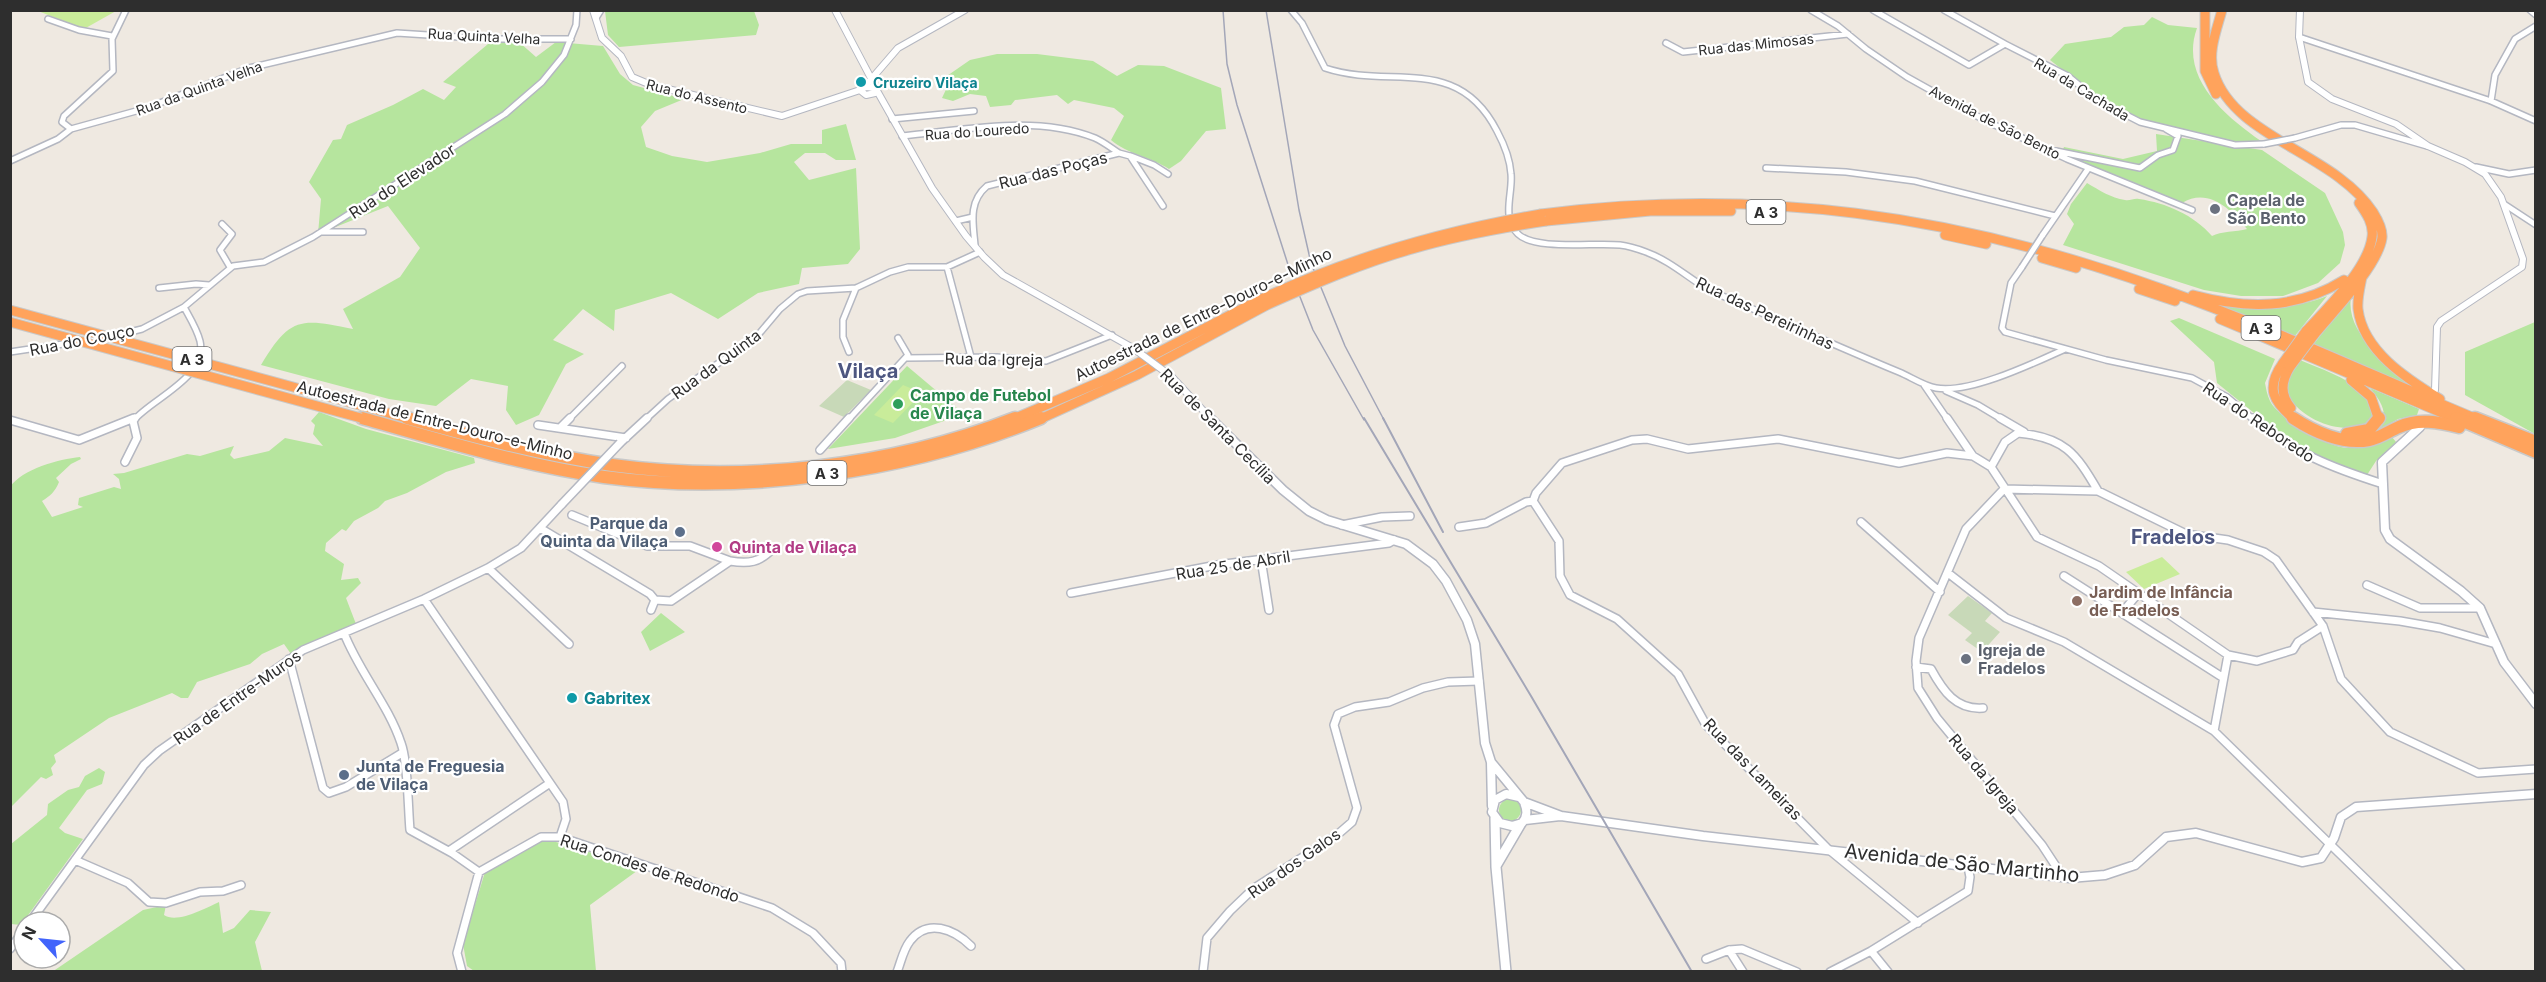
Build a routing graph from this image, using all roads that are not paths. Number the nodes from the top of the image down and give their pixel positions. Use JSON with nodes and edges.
{"nodes":[{"id":1,"x":126,"y":10,"type":"edge"},
{"id":2,"x":577,"y":10,"type":"edge"},
{"id":3,"x":593,"y":10,"type":"edge"},
{"id":4,"x":601,"y":10,"type":"edge"},
{"id":5,"x":836,"y":10,"type":"edge"},
{"id":6,"x":965,"y":10,"type":"edge"},
{"id":7,"x":1291,"y":10,"type":"edge"},
{"id":8,"x":1873,"y":10,"type":"edge"},
{"id":9,"x":1944,"y":10,"type":"edge"},
{"id":10,"x":2217,"y":10,"type":"edge"},
{"id":11,"x":2222,"y":10,"type":"edge"},
{"id":12,"x":2300,"y":10,"type":"edge"},
{"id":13,"x":2530,"y":10,"type":"edge"},
{"id":14,"x":1812,"y":11,"type":"edge"},
{"id":15,"x":2207,"y":12,"type":"edge"},
{"id":16,"x":2535,"y":15,"type":"edge"},
{"id":17,"x":596,"y":18,"type":"junction"},
{"id":18,"x":48,"y":19,"type":"dead end"},
{"id":19,"x":2219,"y":22,"type":"junction"},
{"id":20,"x":2535,"y":26,"type":"edge"},
{"id":21,"x":397,"y":33,"type":"joint"},
{"id":22,"x":1848,"y":34,"type":"junction"},
{"id":23,"x":111,"y":36,"type":"junction"},
{"id":24,"x":2299,"y":38,"type":"junction"},
{"id":25,"x":571,"y":39,"type":"junction"},
{"id":26,"x":1666,"y":43,"type":"dead end"},
{"id":27,"x":2005,"y":44,"type":"junction"},
{"id":28,"x":871,"y":78,"type":"junction"},
{"id":29,"x":876,"y":89,"type":"junction"},
{"id":30,"x":865,"y":92,"type":"junction"},
{"id":31,"x":2491,"y":101,"type":"junction"},
{"id":32,"x":885,"y":105,"type":"junction"},
{"id":33,"x":974,"y":111,"type":"dead end"},
{"id":34,"x":892,"y":119,"type":"junction"},
{"id":35,"x":2535,"y":121,"type":"edge"},
{"id":36,"x":2162,"y":127,"type":"junction"},
{"id":37,"x":70,"y":129,"type":"junction"},
{"id":38,"x":902,"y":136,"type":"junction"},
{"id":39,"x":2428,"y":146,"type":"junction"},
{"id":40,"x":2044,"y":148,"type":"junction"},
{"id":41,"x":1119,"y":153,"type":"junction"},
{"id":42,"x":1130,"y":156,"type":"junction"},
{"id":43,"x":10,"y":161,"type":"edge"},
{"id":44,"x":2476,"y":167,"type":"junction"},
{"id":45,"x":1766,"y":168,"type":"dead end"},
{"id":46,"x":2088,"y":169,"type":"junction"},
{"id":47,"x":2535,"y":170,"type":"edge"},
{"id":48,"x":1168,"y":174,"type":"dead end"},
{"id":49,"x":2504,"y":204,"type":"junction"},
{"id":50,"x":1163,"y":206,"type":"dead end"},
{"id":51,"x":2192,"y":210,"type":"dead end"},
{"id":52,"x":2055,"y":216,"type":"junction"},
{"id":53,"x":973,"y":217,"type":"junction"},
{"id":54,"x":1543,"y":217,"type":"junction"},
{"id":55,"x":956,"y":221,"type":"junction"},
{"id":56,"x":222,"y":224,"type":"dead end"},
{"id":57,"x":2535,"y":225,"type":"edge"},
{"id":58,"x":321,"y":232,"type":"junction"},
{"id":59,"x":363,"y":232,"type":"dead end"},
{"id":60,"x":975,"y":245,"type":"junction"},
{"id":61,"x":980,"y":252,"type":"junction"},
{"id":62,"x":230,"y":267,"type":"junction"},
{"id":63,"x":947,"y":267,"type":"junction"},
{"id":64,"x":2101,"y":268,"type":"junction"},
{"id":65,"x":2363,"y":273,"type":"junction"},
{"id":66,"x":2352,"y":274,"type":"junction"},
{"id":67,"x":209,"y":285,"type":"junction"},
{"id":68,"x":159,"y":288,"type":"dead end"},
{"id":69,"x":856,"y":288,"type":"junction"},
{"id":70,"x":1264,"y":302,"type":"junction"},
{"id":71,"x":184,"y":306,"type":"junction"},
{"id":72,"x":10,"y":309,"type":"edge"},
{"id":73,"x":10,"y":322,"type":"edge"},
{"id":74,"x":2310,"y":333,"type":"junction"},
{"id":75,"x":1112,"y":335,"type":"junction"},
{"id":76,"x":898,"y":338,"type":"dead end"},
{"id":77,"x":2065,"y":349,"type":"junction"},
{"id":78,"x":10,"y":352,"type":"edge"},
{"id":79,"x":849,"y":352,"type":"dead end"},
{"id":80,"x":971,"y":357,"type":"junction"},
{"id":81,"x":906,"y":358,"type":"junction"},
{"id":82,"x":2314,"y":359,"type":"junction"},
{"id":83,"x":2286,"y":365,"type":"junction"},
{"id":84,"x":622,"y":366,"type":"dead end"},
{"id":85,"x":1924,"y":384,"type":"junction"},
{"id":86,"x":1941,"y":388,"type":"junction"},
{"id":87,"x":2435,"y":390,"type":"dead end"},
{"id":88,"x":2466,"y":415,"type":"junction"},
{"id":89,"x":135,"y":418,"type":"junction"},
{"id":90,"x":10,"y":420,"type":"edge"},
{"id":91,"x":538,"y":425,"type":"dead end"},
{"id":92,"x":2420,"y":427,"type":"dead end"},
{"id":93,"x":560,"y":428,"type":"junction"},
{"id":94,"x":2024,"y":433,"type":"junction"},
{"id":95,"x":2488,"y":433,"type":"junction"},
{"id":96,"x":627,"y":438,"type":"junction"},
{"id":97,"x":2535,"y":442,"type":"edge"},
{"id":98,"x":820,"y":450,"type":"dead end"},
{"id":99,"x":2535,"y":452,"type":"edge"},
{"id":100,"x":1973,"y":456,"type":"junction"},
{"id":101,"x":125,"y":462,"type":"dead end"},
{"id":102,"x":1991,"y":467,"type":"junction"},
{"id":103,"x":2383,"y":484,"type":"junction"},
{"id":104,"x":2004,"y":489,"type":"junction"},
{"id":105,"x":2098,"y":491,"type":"junction"},
{"id":106,"x":1533,"y":501,"type":"junction"},
{"id":107,"x":562,"y":504,"type":"joint"},
{"id":108,"x":572,"y":515,"type":"dead end"},
{"id":109,"x":1410,"y":516,"type":"dead end"},
{"id":110,"x":1861,"y":522,"type":"dead end"},
{"id":111,"x":1342,"y":525,"type":"junction"},
{"id":112,"x":1459,"y":527,"type":"dead end"},
{"id":113,"x":540,"y":528,"type":"junction"},
{"id":114,"x":1394,"y":540,"type":"junction"},
{"id":115,"x":772,"y":548,"type":"dead end"},
{"id":116,"x":1261,"y":559,"type":"junction"},
{"id":117,"x":730,"y":561,"type":"junction"},
{"id":118,"x":488,"y":568,"type":"junction"},
{"id":119,"x":1948,"y":573,"type":"junction"},
{"id":120,"x":2064,"y":576,"type":"dead end"},
{"id":121,"x":2367,"y":585,"type":"dead end"},
{"id":122,"x":1940,"y":592,"type":"junction"},
{"id":123,"x":2139,"y":592,"type":"junction"},
{"id":124,"x":1071,"y":593,"type":"dead end"},
{"id":125,"x":424,"y":599,"type":"junction"},
{"id":126,"x":655,"y":600,"type":"junction"},
{"id":127,"x":2480,"y":608,"type":"junction"},
{"id":128,"x":651,"y":610,"type":"dead end"},
{"id":129,"x":1269,"y":610,"type":"dead end"},
{"id":130,"x":2313,"y":612,"type":"junction"},
{"id":131,"x":2122,"y":613,"type":"junction"},
{"id":132,"x":2323,"y":626,"type":"junction"},
{"id":133,"x":344,"y":633,"type":"junction"},
{"id":134,"x":569,"y":644,"type":"dead end"},
{"id":135,"x":2496,"y":644,"type":"junction"},
{"id":136,"x":2229,"y":655,"type":"junction"},
{"id":137,"x":290,"y":659,"type":"junction"},
{"id":138,"x":1916,"y":667,"type":"junction"},
{"id":139,"x":2222,"y":677,"type":"junction"},
{"id":140,"x":1479,"y":681,"type":"junction"},
{"id":141,"x":2535,"y":704,"type":"edge"},
{"id":142,"x":1983,"y":708,"type":"dead end"},
{"id":143,"x":2214,"y":731,"type":"junction"},
{"id":144,"x":402,"y":753,"type":"junction"},
{"id":145,"x":1491,"y":762,"type":"junction"},
{"id":146,"x":2535,"y":770,"type":"edge"},
{"id":147,"x":550,"y":783,"type":"junction"},
{"id":148,"x":2535,"y":794,"type":"edge"},
{"id":149,"x":1522,"y":800,"type":"junction"},
{"id":150,"x":1492,"y":806,"type":"junction"},
{"id":151,"x":1561,"y":816,"type":"junction"},
{"id":152,"x":1495,"y":818,"type":"junction"},
{"id":153,"x":1523,"y":823,"type":"junction"},
{"id":154,"x":560,"y":837,"type":"junction"},
{"id":155,"x":2330,"y":843,"type":"junction"},
{"id":156,"x":1828,"y":849,"type":"junction"},
{"id":157,"x":449,"y":851,"type":"junction"},
{"id":158,"x":75,"y":860,"type":"junction"},
{"id":159,"x":1496,"y":867,"type":"junction"},
{"id":160,"x":1968,"y":867,"type":"junction"},
{"id":161,"x":479,"y":872,"type":"junction"},
{"id":162,"x":2063,"y":877,"type":"junction"},
{"id":163,"x":241,"y":885,"type":"dead end"},
{"id":164,"x":39,"y":910,"type":"edge"},
{"id":165,"x":1918,"y":923,"type":"junction"},
{"id":166,"x":971,"y":946,"type":"dead end"},
{"id":167,"x":1730,"y":950,"type":"junction"},
{"id":168,"x":1871,"y":951,"type":"junction"},
{"id":169,"x":1706,"y":959,"type":"dead end"},
{"id":170,"x":462,"y":972,"type":"edge"},
{"id":171,"x":842,"y":972,"type":"edge"},
{"id":172,"x":897,"y":972,"type":"edge"},
{"id":173,"x":1203,"y":972,"type":"edge"},
{"id":174,"x":1506,"y":972,"type":"edge"},
{"id":175,"x":1743,"y":972,"type":"edge"},
{"id":176,"x":1797,"y":972,"type":"edge"},
{"id":177,"x":1830,"y":972,"type":"edge"},
{"id":178,"x":1888,"y":972,"type":"edge"},
{"id":179,"x":2461,"y":972,"type":"edge"}],
"edges":[{"from":1,"to":23,"type":"street"},
{"from":2,"to":25,"type":"street","name":"Rua do Elevador"},
{"from":3,"to":17,"type":"street","name":"Rua do Assento"},
{"from":4,"to":17,"type":"street"},
{"from":5,"to":28,"type":"street","name":"Rua de Santa Cecília"},
{"from":6,"to":28,"type":"street"},
{"from":7,"to":85,"type":"street","name":"Rua das Pereirinhas"},
{"from":8,"to":27,"type":"street"},
{"from":9,"to":27,"type":"street","name":"Rua da Cachada"},
{"from":10,"to":19,"type":"highway"},
{"from":11,"to":19,"type":"highway"},
{"from":12,"to":24,"type":"street"},
{"from":13,"to":16,"type":"street"},
{"from":14,"to":22,"type":"street","name":"Avenida de São Bento"},
{"from":15,"to":66,"type":"highway"},
{"from":17,"to":30,"type":"street","name":"Rua do Assento"},
{"from":18,"to":23,"type":"street"},
{"from":19,"to":65,"type":"highway"},
{"from":20,"to":31,"type":"street"},
{"from":21,"to":25,"type":"street","name":"Rua Quinta Velha"},
{"from":21,"to":37,"type":"street","name":"Rua da Quinta Velha"},
{"from":22,"to":26,"type":"street","name":"Rua das Mimosas"},
{"from":22,"to":40,"type":"street","name":"Avenida de São Bento"},
{"from":23,"to":37,"type":"street"},
{"from":24,"to":31,"type":"street"},
{"from":24,"to":39,"type":"street"},
{"from":25,"to":58,"type":"street","name":"Rua do Elevador"},
{"from":27,"to":36,"type":"street","name":"Rua da Cachada"},
{"from":28,"to":29,"type":"street","name":"Rua de Santa Cecília"},
{"from":28,"to":30,"type":"street"},
{"from":29,"to":30,"type":"street"},
{"from":29,"to":32,"type":"street","name":"Rua de Santa Cecília"},
{"from":30,"to":32,"type":"street"},
{"from":31,"to":35,"type":"street"},
{"from":32,"to":34,"type":"street","name":"Rua de Santa Cecília"},
{"from":33,"to":34,"type":"street"},
{"from":34,"to":38,"type":"street","name":"Rua de Santa Cecília"},
{"from":36,"to":39,"type":"street","name":"Rua da Cachada","bridge":true},
{"from":36,"to":40,"type":"street"},
{"from":37,"to":43,"type":"street","name":"Rua da Quinta Velha"},
{"from":38,"to":41,"type":"street","name":"Rua do Louredo"},
{"from":38,"to":55,"type":"street","name":"Rua de Santa Cecília"},
{"from":39,"to":44,"type":"street"},
{"from":40,"to":46,"type":"street","name":"Avenida de São Bento"},
{"from":41,"to":42,"type":"street"},
{"from":41,"to":53,"type":"street","name":"Rua das Poças"},
{"from":42,"to":48,"type":"street"},
{"from":42,"to":50,"type":"street"},
{"from":44,"to":47,"type":"street"},
{"from":44,"to":49,"type":"street"},
{"from":45,"to":52,"type":"street"},
{"from":46,"to":51,"type":"street","name":"Avenida de São Bento"},
{"from":46,"to":52,"type":"street"},
{"from":49,"to":57,"type":"street"},
{"from":49,"to":87,"type":"street"},
{"from":52,"to":77,"type":"street","name":"Rua do Reboredo","bridge":true},
{"from":53,"to":55,"type":"street"},
{"from":53,"to":60,"type":"street","name":"Rua das Poças"},
{"from":54,"to":64,"type":"highway","name":"Autoestrada de Entre-Douro-e-Minho","number":"A 3"},
{"from":54,"to":70,"type":"highway","name":"Autoestrada de Entre-Douro-e-Minho","number":"A 3","bridge":true},
{"from":54,"to":82,"type":"highway","name":"Autoestrada de Entre-Douro-e-Minho","number":"A 3"},
{"from":55,"to":60,"type":"street","name":"Rua de Santa Cecília"},
{"from":56,"to":62,"type":"street"},
{"from":58,"to":59,"type":"street"},
{"from":58,"to":62,"type":"street","name":"Rua do Elevador"},
{"from":60,"to":61,"type":"street","name":"Rua de Santa Cecília"},
{"from":61,"to":63,"type":"street"},
{"from":61,"to":75,"type":"street","name":"Rua de Santa Cecília"},
{"from":62,"to":67,"type":"street"},
{"from":63,"to":69,"type":"street"},
{"from":63,"to":80,"type":"street"},
{"from":64,"to":66,"type":"highway"},
{"from":64,"to":88,"type":"highway","name":"Autoestrada de Entre-Douro-e-Minho","number":"A 3"},
{"from":65,"to":74,"type":"highway"},
{"from":65,"to":88,"type":"highway"},
{"from":66,"to":74,"type":"highway"},
{"from":67,"to":68,"type":"street"},
{"from":67,"to":71,"type":"street"},
{"from":69,"to":79,"type":"street"},
{"from":69,"to":96,"type":"street","name":"Rua da Quinta"},
{"from":70,"to":72,"type":"highway","name":"Autoestrada de Entre-Douro-e-Minho","number":"A 3","bridge":true},
{"from":70,"to":73,"type":"highway","name":"Autoestrada de Entre-Douro-e-Minho","number":"A 3","bridge":true},
{"from":71,"to":78,"type":"street","name":"Rua do Couço"},
{"from":71,"to":89,"type":"street"},
{"from":74,"to":83,"type":"highway","bridge":true},
{"from":75,"to":80,"type":"street","name":"Rua da Igreja"},
{"from":75,"to":111,"type":"street","name":"Rua de Santa Cecília","bridge":true},
{"from":76,"to":81,"type":"street"},
{"from":77,"to":86,"type":"street"},
{"from":77,"to":103,"type":"street","name":"Rua do Reboredo"},
{"from":80,"to":81,"type":"street","name":"Rua da Igreja"},
{"from":81,"to":98,"type":"street"},
{"from":82,"to":83,"type":"highway"},
{"from":82,"to":95,"type":"highway","name":"Autoestrada de Entre-Douro-e-Minho","number":"A 3"},
{"from":83,"to":95,"type":"highway"},
{"from":84,"to":93,"type":"street"},
{"from":85,"to":86,"type":"street","name":"Rua das Pereirinhas"},
{"from":85,"to":100,"type":"street"},
{"from":86,"to":94,"type":"street"},
{"from":88,"to":97,"type":"highway","name":"Autoestrada de Entre-Douro-e-Minho","number":"A 3"},
{"from":89,"to":90,"type":"street"},
{"from":89,"to":101,"type":"street"},
{"from":91,"to":93,"type":"street"},
{"from":92,"to":103,"type":"street"},
{"from":93,"to":96,"type":"street"},
{"from":94,"to":102,"type":"street"},
{"from":94,"to":105,"type":"street"},
{"from":95,"to":99,"type":"highway","name":"Autoestrada de Entre-Douro-e-Minho","number":"A 3"},
{"from":96,"to":107,"type":"street","name":"Rua da Quinta","bridge":true},
{"from":100,"to":102,"type":"street"},
{"from":100,"to":106,"type":"street"},
{"from":102,"to":104,"type":"street"},
{"from":103,"to":127,"type":"street"},
{"from":104,"to":105,"type":"street"},
{"from":104,"to":119,"type":"street","name":"Rua da Igreja"},
{"from":104,"to":123,"type":"street"},
{"from":105,"to":130,"type":"street"},
{"from":106,"to":112,"type":"street"},
{"from":106,"to":156,"type":"street","name":"Rua das Lameiras"},
{"from":107,"to":113,"type":"street","name":"Rua de Entre-Muros"},
{"from":108,"to":117,"type":"street"},
{"from":109,"to":111,"type":"street"},
{"from":110,"to":122,"type":"street"},
{"from":111,"to":114,"type":"street","name":"Rua de Santa Cecília"},
{"from":113,"to":118,"type":"street","name":"Rua de Entre-Muros"},
{"from":113,"to":126,"type":"street"},
{"from":114,"to":116,"type":"street","name":"Rua 25 de Abril"},
{"from":114,"to":140,"type":"street","name":"Rua de Santa Cecília"},
{"from":115,"to":117,"type":"street"},
{"from":116,"to":124,"type":"street","name":"Rua 25 de Abril"},
{"from":116,"to":129,"type":"street"},
{"from":117,"to":126,"type":"street"},
{"from":118,"to":125,"type":"street","name":"Rua de Entre-Muros"},
{"from":118,"to":134,"type":"street"},
{"from":119,"to":122,"type":"street","name":"Rua da Igreja"},
{"from":119,"to":143,"type":"street"},
{"from":120,"to":131,"type":"street"},
{"from":121,"to":127,"type":"street"},
{"from":122,"to":138,"type":"street","name":"Rua da Igreja"},
{"from":123,"to":131,"type":"street"},
{"from":123,"to":136,"type":"street"},
{"from":125,"to":133,"type":"street","name":"Rua de Entre-Muros"},
{"from":125,"to":147,"type":"street"},
{"from":126,"to":128,"type":"street"},
{"from":127,"to":135,"type":"street"},
{"from":130,"to":132,"type":"street"},
{"from":130,"to":135,"type":"street"},
{"from":131,"to":139,"type":"street"},
{"from":132,"to":136,"type":"street"},
{"from":132,"to":146,"type":"street"},
{"from":133,"to":137,"type":"street","name":"Rua de Entre-Muros"},
{"from":133,"to":144,"type":"street"},
{"from":135,"to":141,"type":"street"},
{"from":136,"to":139,"type":"street"},
{"from":137,"to":144,"type":"street"},
{"from":137,"to":158,"type":"street","name":"Rua de Entre-Muros"},
{"from":138,"to":142,"type":"street"},
{"from":138,"to":162,"type":"street","name":"Rua da Igreja"},
{"from":139,"to":143,"type":"street"},
{"from":140,"to":145,"type":"street","name":"Rua de Santa Cecília"},
{"from":140,"to":173,"type":"street","name":"Rua dos Galos"},
{"from":143,"to":155,"type":"street"},
{"from":144,"to":157,"type":"street"},
{"from":145,"to":149,"type":"street","name":"Rua de Santa Cecília"},
{"from":145,"to":150,"type":"street","name":"Rua de Santa Cecília"},
{"from":147,"to":154,"type":"street"},
{"from":147,"to":157,"type":"street"},
{"from":148,"to":155,"type":"street","name":"Avenida de São Martinho"},
{"from":149,"to":150,"type":"street"},
{"from":149,"to":151,"type":"street","name":"Avenida de São Martinho"},
{"from":149,"to":153,"type":"street"},
{"from":150,"to":152,"type":"street","name":"Rua de Santa Cecília"},
{"from":151,"to":153,"type":"street","name":"Avenida de São Martinho"},
{"from":151,"to":156,"type":"street","name":"Avenida de São Martinho"},
{"from":152,"to":153,"type":"street"},
{"from":152,"to":159,"type":"main road"},
{"from":153,"to":159,"type":"main road"},
{"from":154,"to":161,"type":"street","name":"Rua Condes de Redondo"},
{"from":154,"to":171,"type":"street","name":"Rua Condes de Redondo"},
{"from":155,"to":162,"type":"street","name":"Avenida de São Martinho"},
{"from":155,"to":179,"type":"street"},
{"from":156,"to":160,"type":"street","name":"Avenida de São Martinho"},
{"from":156,"to":165,"type":"street","name":"Rua das Lameiras"},
{"from":157,"to":161,"type":"street"},
{"from":158,"to":163,"type":"street"},
{"from":158,"to":164,"type":"street","name":"Rua de Entre-Muros"},
{"from":159,"to":174,"type":"main road"},
{"from":160,"to":162,"type":"street","name":"Avenida de São Martinho"},
{"from":160,"to":165,"type":"street"},
{"from":161,"to":170,"type":"street"},
{"from":165,"to":168,"type":"street"},
{"from":166,"to":172,"type":"street"},
{"from":167,"to":169,"type":"street"},
{"from":167,"to":175,"type":"street"},
{"from":167,"to":176,"type":"street"},
{"from":168,"to":177,"type":"street"},
{"from":168,"to":178,"type":"street"}]}
